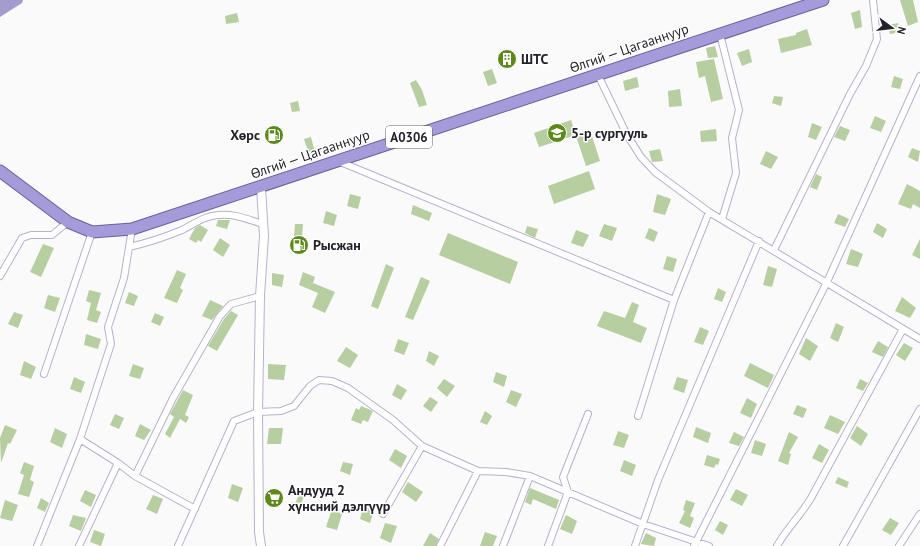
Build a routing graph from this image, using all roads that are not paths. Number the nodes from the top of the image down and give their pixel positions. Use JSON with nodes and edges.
{"nodes":[{"id":1,"x":823,"y":0,"type":"edge"},
{"id":2,"x":873,"y":0,"type":"edge"},
{"id":3,"x":720,"y":34,"type":"junction"},
{"id":4,"x":598,"y":75,"type":"junction"},
{"id":5,"x":920,"y":76,"type":"edge"},
{"id":6,"x":337,"y":161,"type":"junction"},
{"id":7,"x":2,"y":173,"type":"edge"},
{"id":8,"x":261,"y":187,"type":"junction"},
{"id":9,"x":709,"y":212,"type":"junction"},
{"id":10,"x":722,"y":219,"type":"junction"},
{"id":11,"x":68,"y":222,"type":"junction"},
{"id":12,"x":263,"y":224,"type":"junction"},
{"id":13,"x":132,"y":229,"type":"junction"},
{"id":14,"x":92,"y":232,"type":"junction"},
{"id":15,"x":759,"y":241,"type":"junction"},
{"id":16,"x":129,"y":247,"type":"junction"},
{"id":17,"x":774,"y":250,"type":"junction"},
{"id":18,"x":0,"y":276,"type":"edge"},
{"id":19,"x":827,"y":282,"type":"junction"},
{"id":20,"x":260,"y":296,"type":"junction"},
{"id":21,"x":674,"y":300,"type":"junction"},
{"id":22,"x":903,"y":329,"type":"junction"},
{"id":23,"x":919,"y":337,"type":"edge"},
{"id":24,"x":44,"y":374,"type":"dead end"},
{"id":25,"x":920,"y":408,"type":"edge"},
{"id":26,"x":258,"y":412,"type":"junction"},
{"id":27,"x":588,"y":414,"type":"dead end"},
{"id":28,"x":638,"y":416,"type":"dead end"},
{"id":29,"x":80,"y":439,"type":"junction"},
{"id":30,"x":422,"y":446,"type":"junction"},
{"id":31,"x":118,"y":463,"type":"junction"},
{"id":32,"x":478,"y":471,"type":"junction"},
{"id":33,"x":135,"y":476,"type":"junction"},
{"id":34,"x":530,"y":476,"type":"junction"},
{"id":35,"x":568,"y":492,"type":"junction"},
{"id":36,"x":195,"y":508,"type":"junction"},
{"id":37,"x":383,"y":514,"type":"dead end"},
{"id":38,"x":920,"y":514,"type":"edge"},
{"id":39,"x":643,"y":524,"type":"junction"},
{"id":40,"x":260,"y":544,"type":"edge"},
{"id":41,"x":695,"y":544,"type":"edge"},
{"id":42,"x":37,"y":546,"type":"edge"},
{"id":43,"x":78,"y":546,"type":"edge"},
{"id":44,"x":178,"y":546,"type":"edge"},
{"id":45,"x":440,"y":546,"type":"edge"},
{"id":46,"x":503,"y":546,"type":"edge"},
{"id":47,"x":548,"y":546,"type":"edge"},
{"id":48,"x":635,"y":546,"type":"edge"},
{"id":49,"x":709,"y":546,"type":"edge"},
{"id":50,"x":777,"y":546,"type":"edge"},
{"id":51,"x":843,"y":546,"type":"edge"},
{"id":52,"x":899,"y":546,"type":"edge"}],
"edges":[{"from":1,"to":3,"type":"highway","name":"Өлгий — Цагааннуур","number":"A0306"},
{"from":2,"to":17,"type":"street"},
{"from":3,"to":4,"type":"highway","name":"Өлгий — Цагааннуур","number":"A0306"},
{"from":3,"to":10,"type":"street"},
{"from":4,"to":6,"type":"highway","name":"Өлгий — Цагааннуур","number":"A0306"},
{"from":4,"to":9,"type":"street"},
{"from":5,"to":19,"type":"street"},
{"from":6,"to":8,"type":"highway","name":"Өлгий — Цагааннуур","number":"A0306"},
{"from":6,"to":21,"type":"street"},
{"from":7,"to":11,"type":"highway","name":"Өлгий — Цагааннуур","number":"A0306"},
{"from":8,"to":12,"type":"street"},
{"from":8,"to":13,"type":"highway","name":"Өлгий — Цагааннуур","number":"A0306"},
{"from":9,"to":10,"type":"street"},
{"from":9,"to":21,"type":"street"},
{"from":10,"to":15,"type":"street"},
{"from":11,"to":14,"type":"highway","name":"Өлгий — Цагааннуур","number":"A0306"},
{"from":11,"to":18,"type":"street"},
{"from":12,"to":16,"type":"street"},
{"from":12,"to":20,"type":"street"},
{"from":13,"to":14,"type":"highway","name":"Өлгий — Цагааннуур","number":"A0306"},
{"from":13,"to":16,"type":"street"},
{"from":14,"to":24,"type":"street"},
{"from":15,"to":17,"type":"street"},
{"from":15,"to":39,"type":"street"},
{"from":16,"to":29,"type":"street"},
{"from":17,"to":19,"type":"street"},
{"from":19,"to":22,"type":"street"},
{"from":19,"to":41,"type":"street"},
{"from":20,"to":26,"type":"street"},
{"from":20,"to":33,"type":"street"},
{"from":21,"to":28,"type":"street"},
{"from":22,"to":23,"type":"street"},
{"from":22,"to":50,"type":"street"},
{"from":25,"to":51,"type":"street"},
{"from":26,"to":30,"type":"street"},
{"from":26,"to":36,"type":"street"},
{"from":26,"to":40,"type":"street"},
{"from":27,"to":35,"type":"street"},
{"from":29,"to":31,"type":"street"},
{"from":29,"to":42,"type":"street"},
{"from":30,"to":32,"type":"street"},
{"from":30,"to":37,"type":"street"},
{"from":31,"to":33,"type":"street"},
{"from":31,"to":43,"type":"street"},
{"from":32,"to":34,"type":"street"},
{"from":32,"to":45,"type":"street"},
{"from":33,"to":36,"type":"street"},
{"from":34,"to":35,"type":"street"},
{"from":34,"to":46,"type":"street"},
{"from":35,"to":39,"type":"street"},
{"from":35,"to":47,"type":"street"},
{"from":36,"to":44,"type":"street"},
{"from":38,"to":52,"type":"street"},
{"from":39,"to":41,"type":"street"},
{"from":39,"to":48,"type":"street"},
{"from":41,"to":49,"type":"street"}]}
